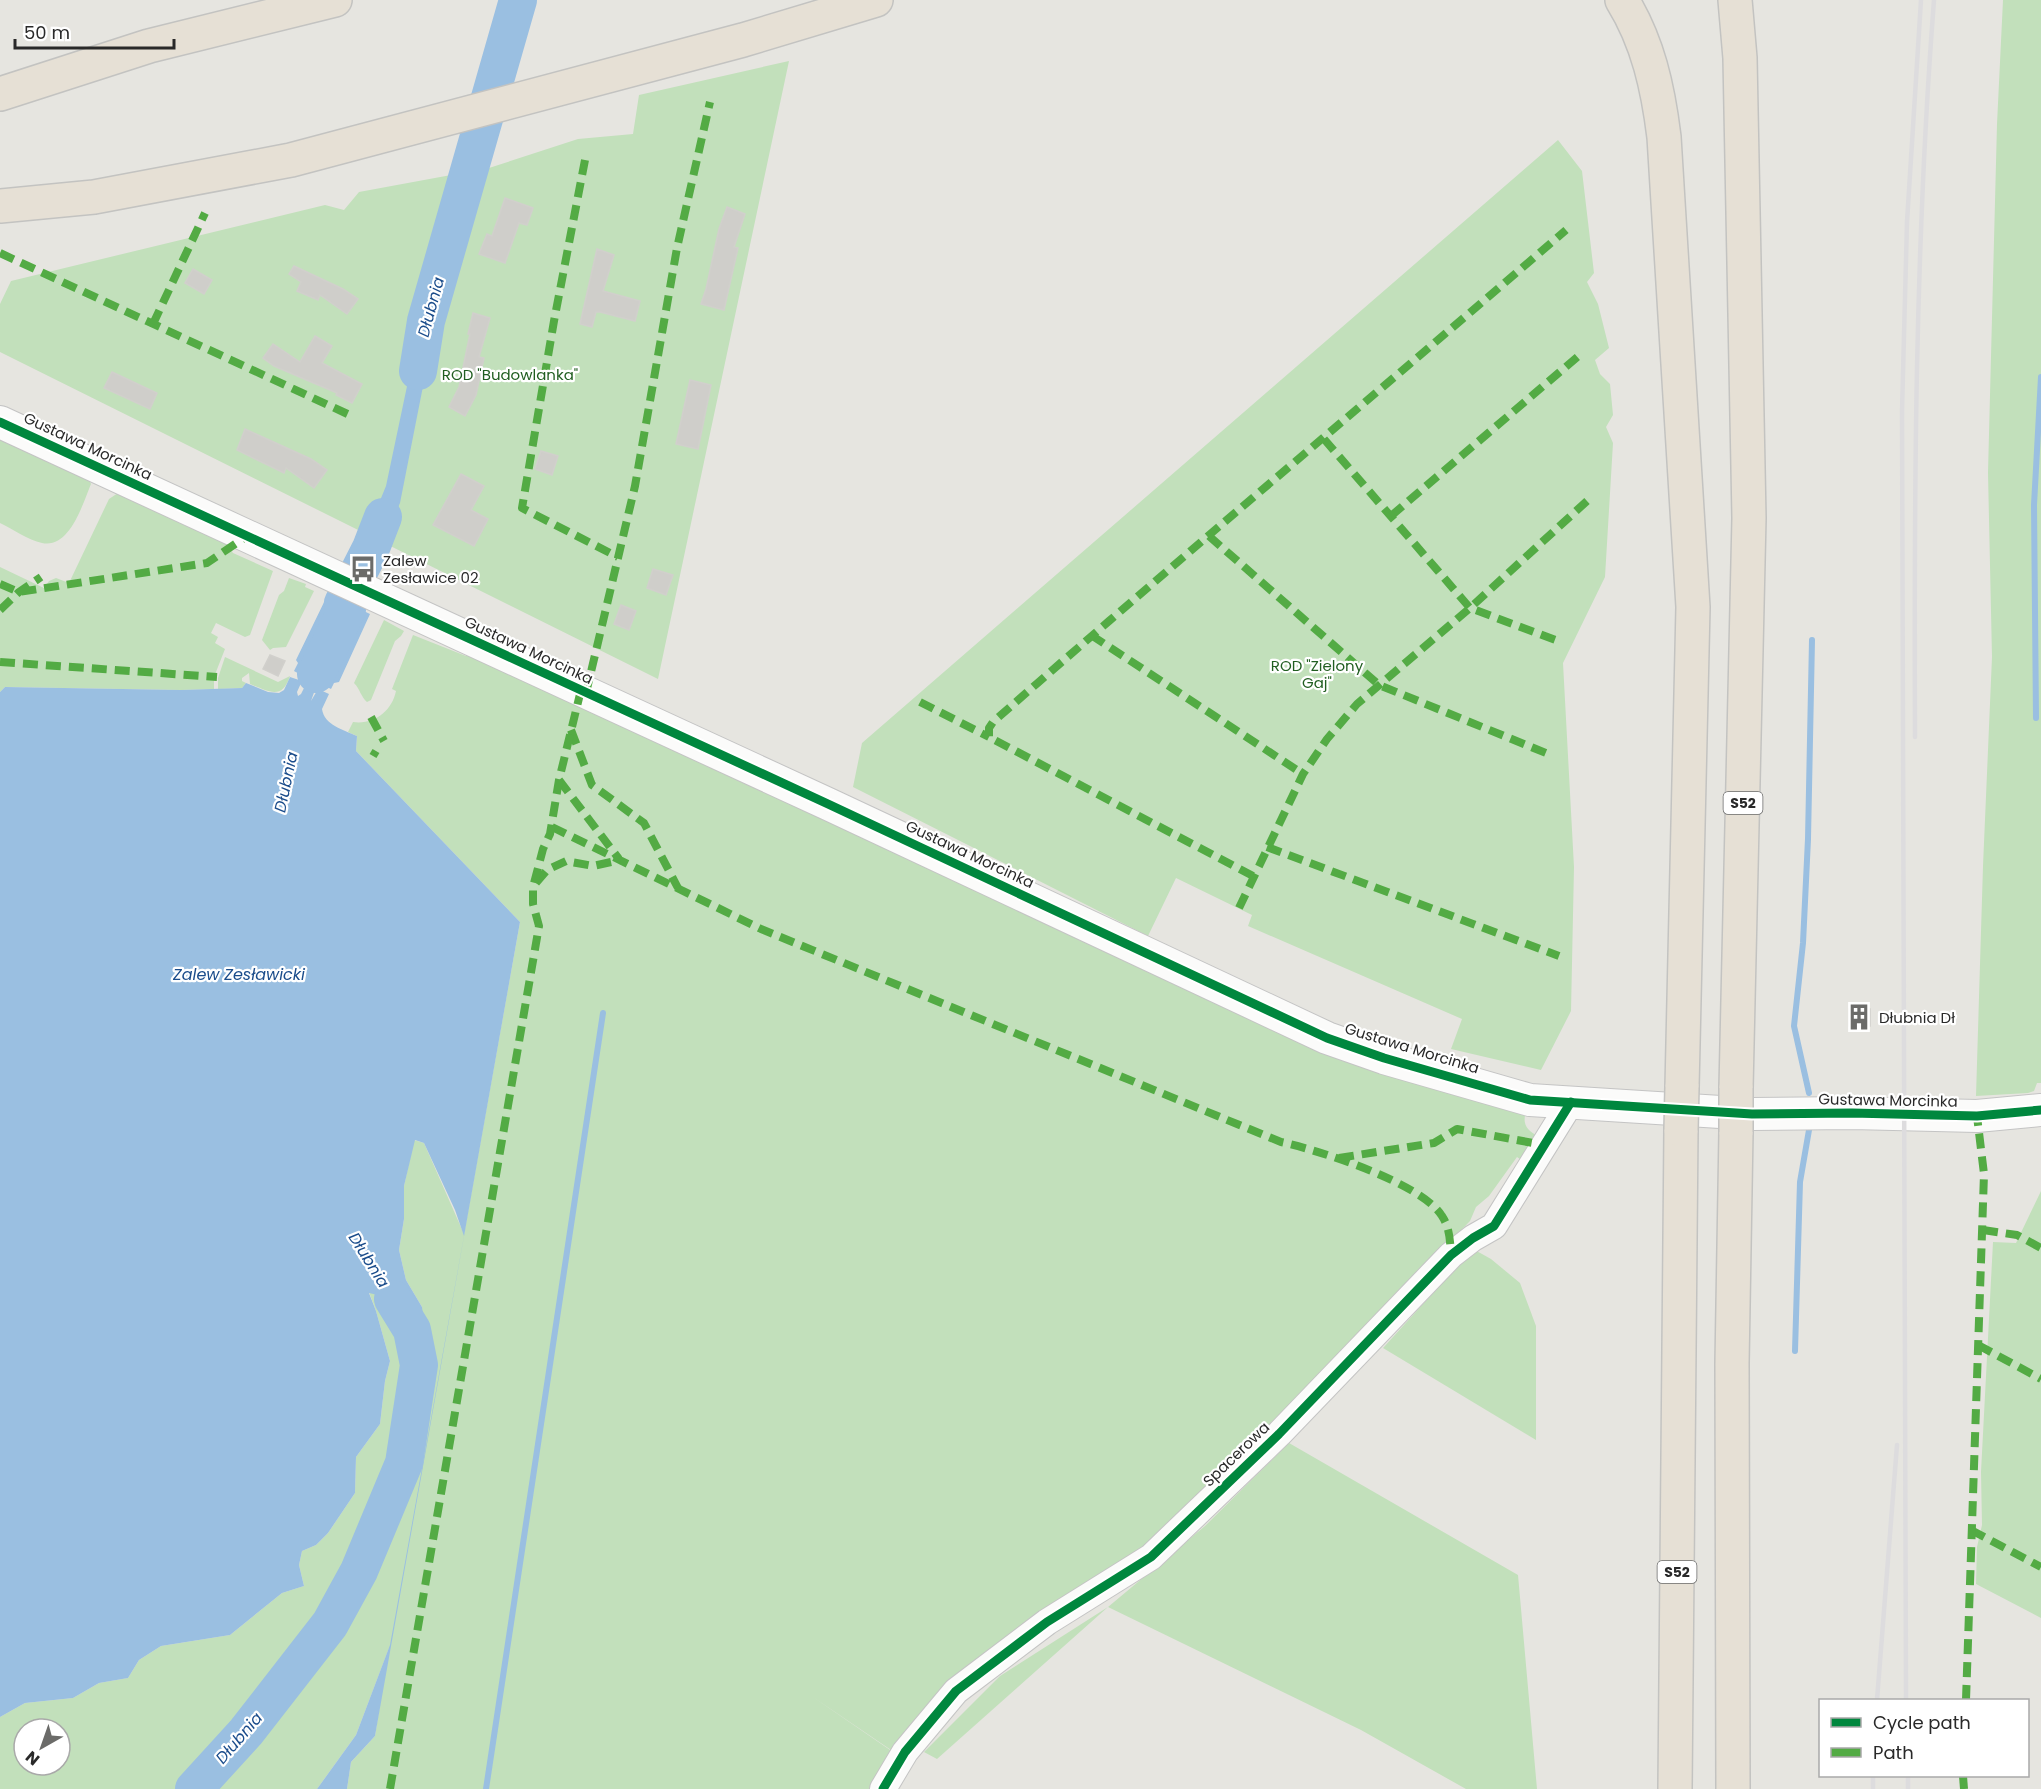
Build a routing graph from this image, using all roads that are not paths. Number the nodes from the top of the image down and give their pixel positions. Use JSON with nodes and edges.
{"nodes":[{"id":1,"x":335,"y":0,"type":"edge"},
{"id":2,"x":876,"y":0,"type":"edge"},
{"id":3,"x":1622,"y":0,"type":"edge"},
{"id":4,"x":1736,"y":0,"type":"edge"},
{"id":5,"x":0,"y":94,"type":"edge"},
{"id":6,"x":0,"y":206,"type":"edge"},
{"id":7,"x":0,"y":422,"type":"edge"},
{"id":8,"x":1571,"y":1102,"type":"junction"},
{"id":9,"x":2041,"y":1110,"type":"edge"},
{"id":10,"x":883,"y":1789,"type":"edge"},
{"id":11,"x":1675,"y":1789,"type":"edge"},
{"id":12,"x":1733,"y":1789,"type":"edge"}],
"edges":[{"from":1,"to":5,"type":"highway"},
{"from":2,"to":6,"type":"highway"},
{"from":3,"to":11,"type":"highway","number":"S52","bridge":true},
{"from":4,"to":12,"type":"highway","number":"S52","bridge":true},
{"from":7,"to":8,"type":"street","name":"Gustawa Morcinka"},
{"from":8,"to":9,"type":"street","name":"Gustawa Morcinka"},
{"from":8,"to":10,"type":"street","name":"Spacerowa"}]}
